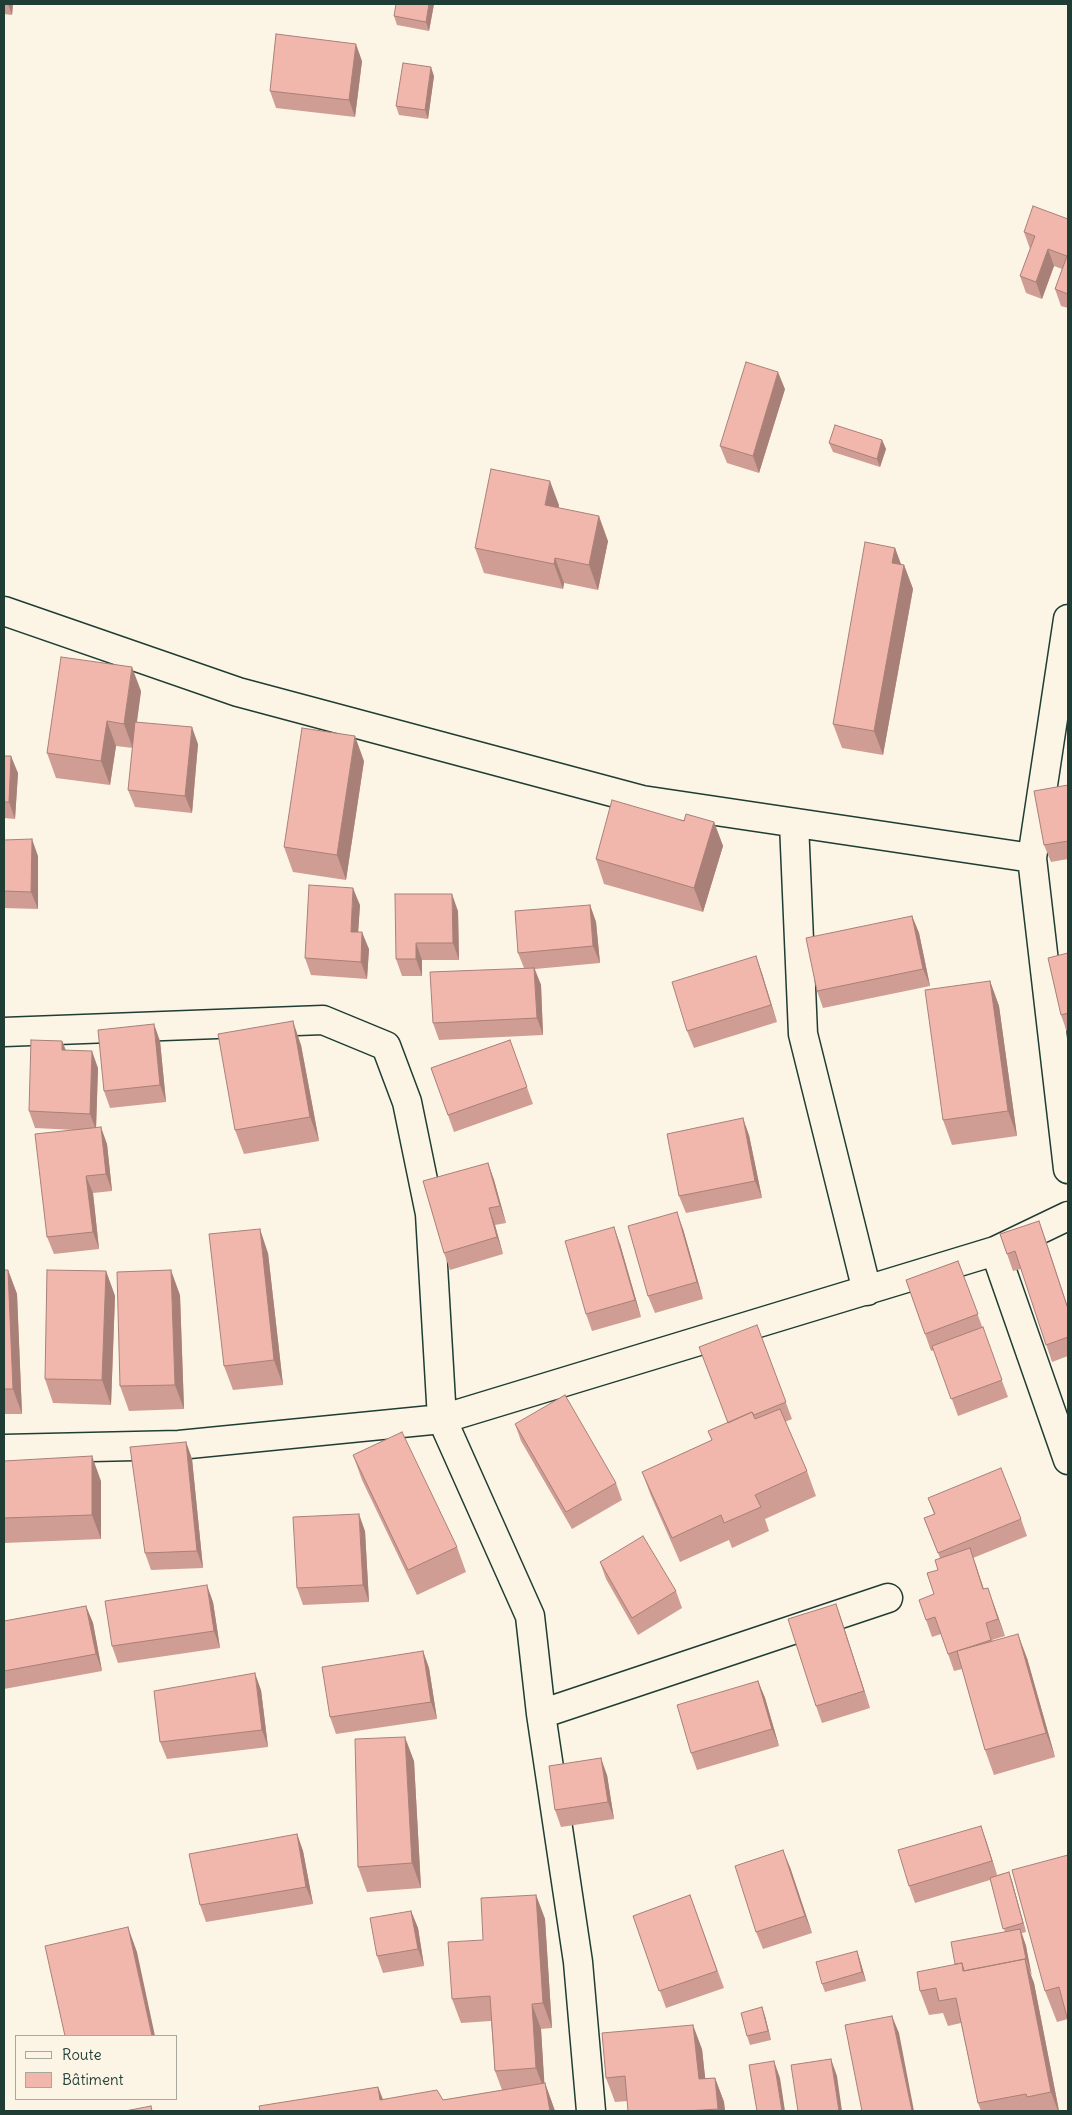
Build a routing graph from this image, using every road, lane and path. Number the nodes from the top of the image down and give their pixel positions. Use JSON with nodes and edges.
{"nodes":[{"id":1,"x":4,"y":611,"type":"edge"},
{"id":2,"x":1068,"y":618,"type":"edge"},
{"id":3,"x":794,"y":822,"type":"junction"},
{"id":4,"x":1032,"y":858,"type":"junction"},
{"id":5,"x":4,"y":1032,"type":"edge"},
{"id":6,"x":1068,"y":1169,"type":"edge"},
{"id":7,"x":1068,"y":1216,"type":"edge"},
{"id":8,"x":996,"y":1251,"type":"junction"},
{"id":9,"x":867,"y":1291,"type":"junction"},
{"id":10,"x":442,"y":1419,"type":"junction"},
{"id":11,"x":4,"y":1449,"type":"edge"},
{"id":12,"x":1068,"y":1460,"type":"edge"},
{"id":13,"x":888,"y":1598,"type":"dead end"},
{"id":14,"x":542,"y":1714,"type":"junction"},
{"id":15,"x":591,"y":2111,"type":"edge"}],
"edges":[{"from":1,"to":3,"type":"street"},
{"from":2,"to":4,"type":"street"},
{"from":3,"to":4,"type":"street"},
{"from":3,"to":9,"type":"street"},
{"from":4,"to":6,"type":"street"},
{"from":5,"to":10,"type":"street"},
{"from":7,"to":8,"type":"street"},
{"from":8,"to":9,"type":"street"},
{"from":8,"to":12,"type":"street"},
{"from":9,"to":10,"type":"street"},
{"from":10,"to":11,"type":"street"},
{"from":10,"to":14,"type":"street"},
{"from":13,"to":14,"type":"street"},
{"from":14,"to":15,"type":"street"}]}
